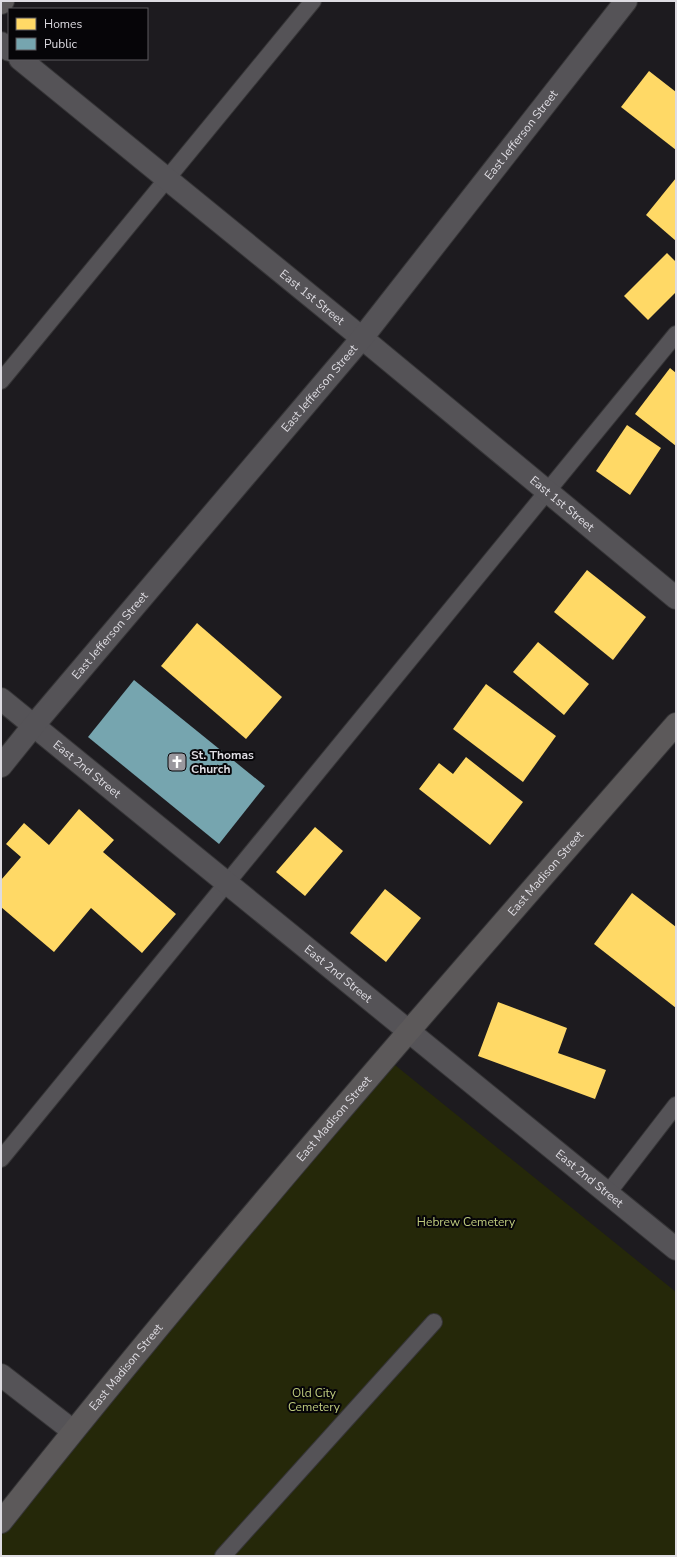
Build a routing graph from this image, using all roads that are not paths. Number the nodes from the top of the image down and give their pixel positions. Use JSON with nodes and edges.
{"nodes":[{"id":1,"x":313,"y":1,"type":"edge"},
{"id":2,"x":626,"y":1,"type":"edge"},
{"id":3,"x":21,"y":60,"type":"edge"},
{"id":4,"x":166,"y":178,"type":"junction"},
{"id":5,"x":676,"y":334,"type":"edge"},
{"id":6,"x":362,"y":338,"type":"junction"},
{"id":7,"x":1,"y":381,"type":"edge"},
{"id":8,"x":547,"y":491,"type":"junction"},
{"id":9,"x":676,"y":598,"type":"edge"},
{"id":10,"x":1,"y":699,"type":"edge"},
{"id":11,"x":676,"y":724,"type":"edge"},
{"id":12,"x":34,"y":725,"type":"junction"},
{"id":13,"x":1,"y":766,"type":"edge"},
{"id":14,"x":227,"y":882,"type":"junction"},
{"id":15,"x":409,"y":1030,"type":"junction"},
{"id":16,"x":676,"y":1105,"type":"edge"},
{"id":17,"x":1,"y":1159,"type":"edge"},
{"id":18,"x":608,"y":1193,"type":"junction"},
{"id":19,"x":676,"y":1249,"type":"edge"},
{"id":20,"x":434,"y":1322,"type":"dead end"},
{"id":21,"x":1,"y":1375,"type":"edge"},
{"id":22,"x":73,"y":1431,"type":"junction"},
{"id":23,"x":1,"y":1522,"type":"edge"},
{"id":24,"x":223,"y":1556,"type":"edge"}],
"edges":[{"from":1,"to":4,"type":"lane"},
{"from":2,"to":6,"type":"street","name":"East Jefferson Street"},
{"from":3,"to":4,"type":"street","name":"East 1st Street"},
{"from":4,"to":6,"type":"street","name":"East 1st Street"},
{"from":4,"to":7,"type":"lane"},
{"from":5,"to":8,"type":"lane"},
{"from":6,"to":8,"type":"street","name":"East 1st Street"},
{"from":6,"to":12,"type":"street","name":"East Jefferson Street"},
{"from":8,"to":9,"type":"street","name":"East 1st Street"},
{"from":8,"to":14,"type":"lane"},
{"from":10,"to":12,"type":"street","name":"East 2nd Street"},
{"from":11,"to":15,"type":"main road","name":"East Madison Street"},
{"from":12,"to":13,"type":"street","name":"East Jefferson Street"},
{"from":12,"to":14,"type":"street","name":"East 2nd Street"},
{"from":14,"to":15,"type":"street","name":"East 2nd Street"},
{"from":14,"to":17,"type":"lane"},
{"from":15,"to":18,"type":"street","name":"East 2nd Street"},
{"from":15,"to":22,"type":"main road","name":"East Madison Street"},
{"from":16,"to":18,"type":"lane"},
{"from":18,"to":19,"type":"street","name":"East 2nd Street"},
{"from":20,"to":24,"type":"lane"},
{"from":21,"to":22,"type":"street"},
{"from":22,"to":23,"type":"main road","name":"East Madison Street"}]}
